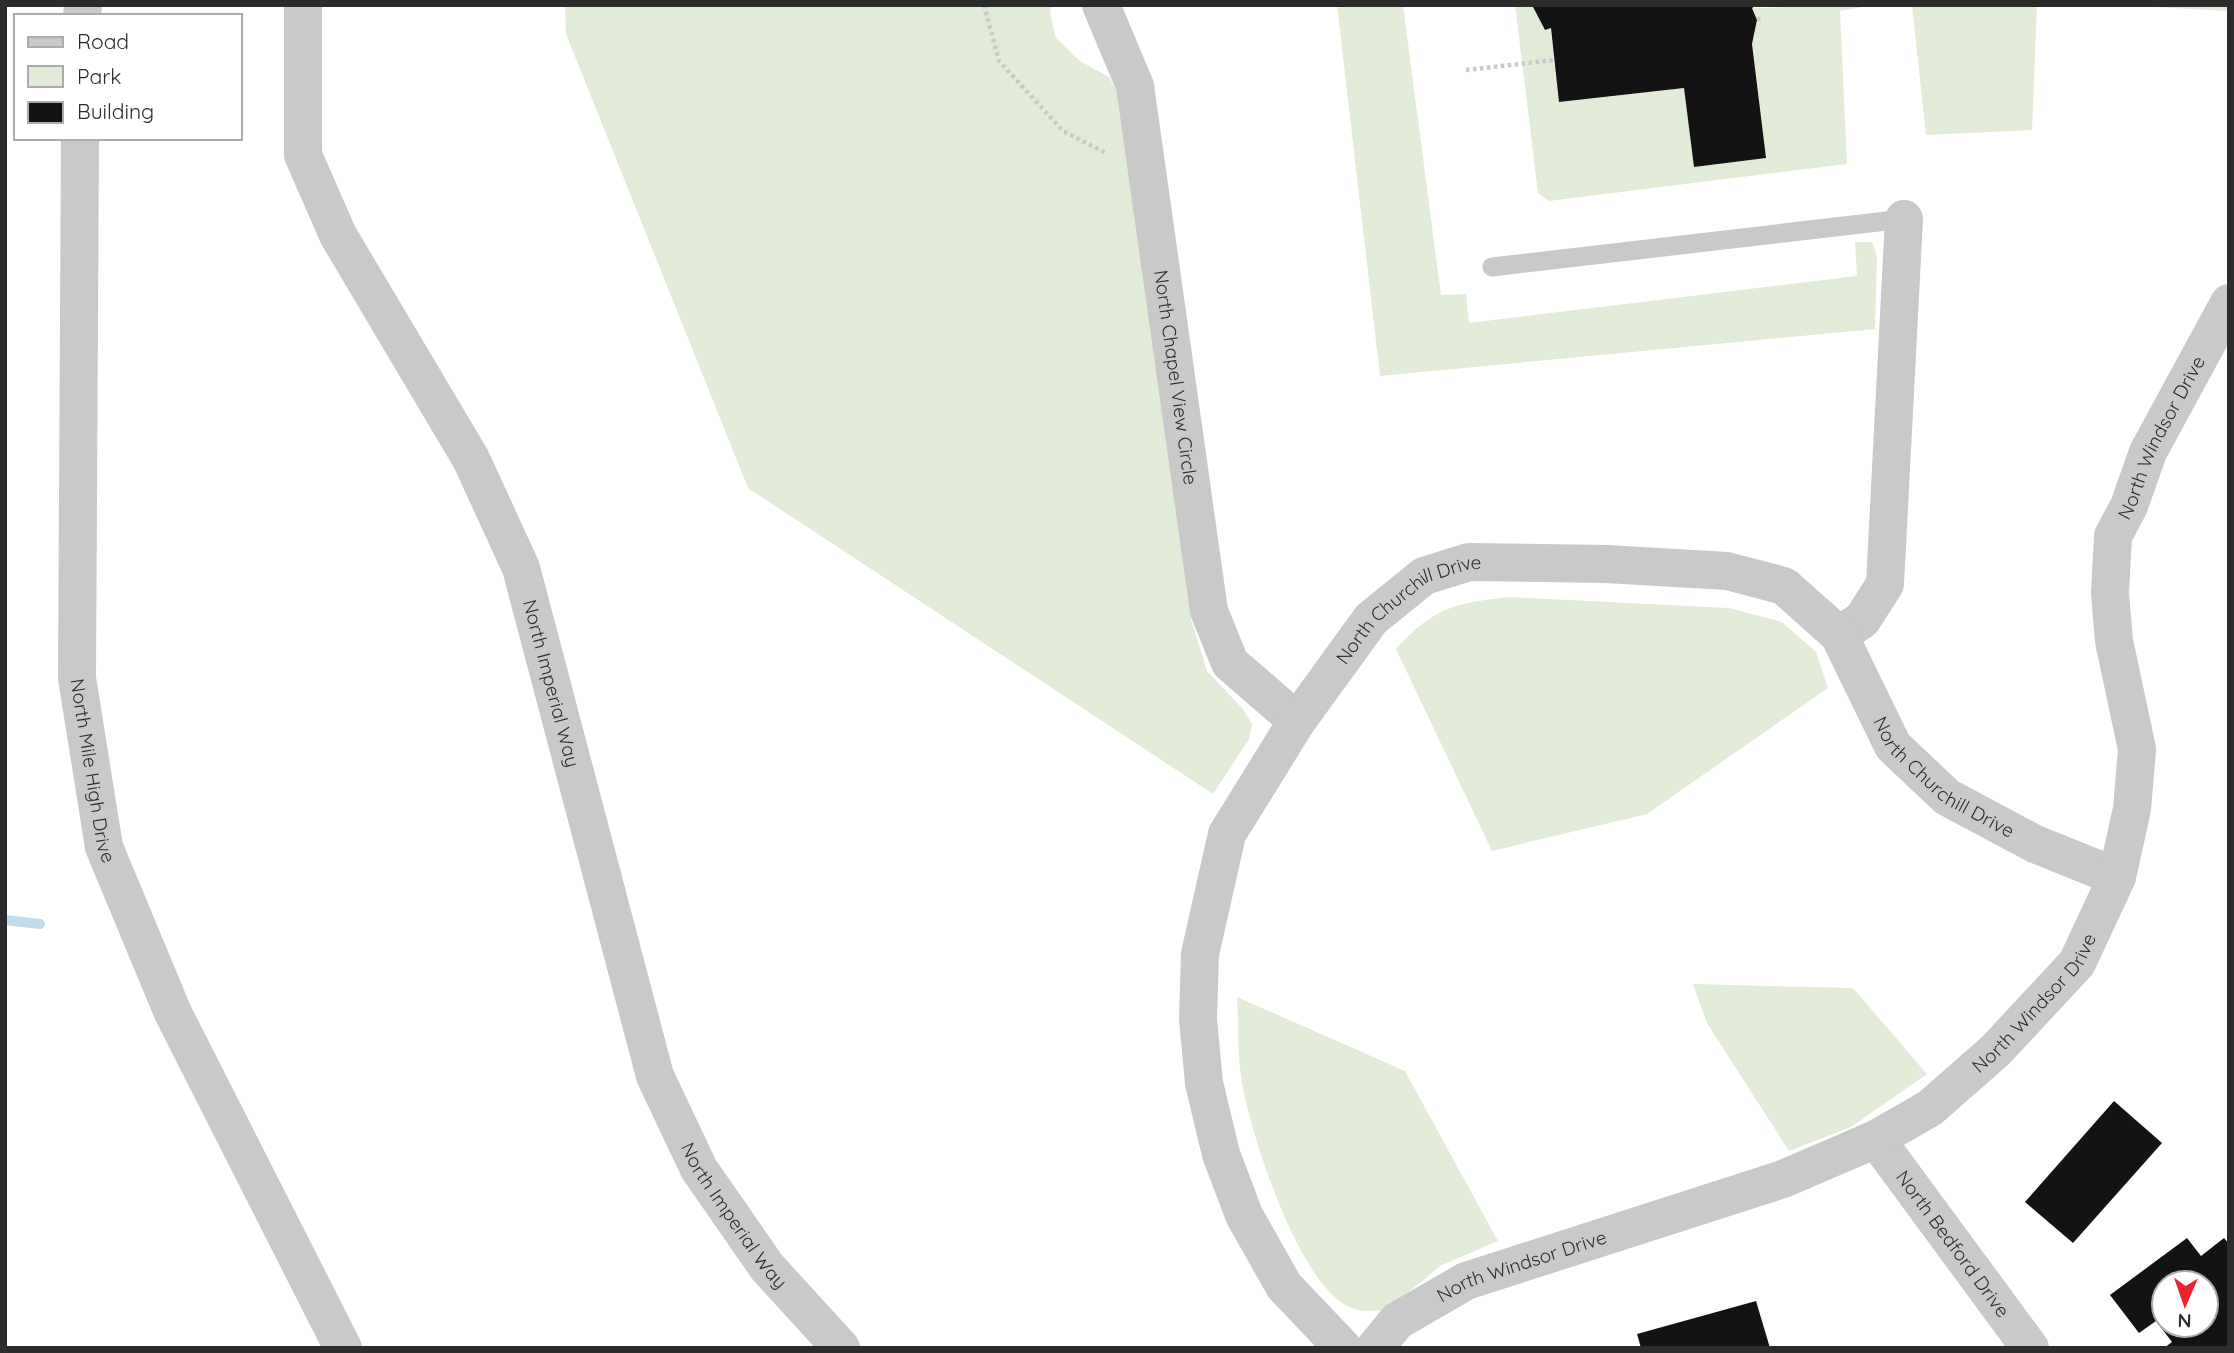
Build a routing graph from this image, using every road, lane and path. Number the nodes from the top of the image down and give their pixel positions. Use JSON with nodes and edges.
{"nodes":[{"id":1,"x":303,"y":5,"type":"edge"},
{"id":2,"x":984,"y":5,"type":"edge"},
{"id":3,"x":1101,"y":5,"type":"edge"},
{"id":4,"x":1555,"y":61,"type":"dead end"},
{"id":5,"x":1466,"y":70,"type":"dead end"},
{"id":6,"x":80,"y":140,"type":"edge"},
{"id":7,"x":1148,"y":174,"type":"junction"},
{"id":8,"x":1904,"y":219,"type":"joint"},
{"id":9,"x":1492,"y":267,"type":"dead end"},
{"id":10,"x":2229,"y":303,"type":"edge"},
{"id":11,"x":1839,"y":635,"type":"junction"},
{"id":12,"x":1297,"y":721,"type":"junction"},
{"id":13,"x":2117,"y":877,"type":"junction"},
{"id":14,"x":1875,"y":1139,"type":"junction"},
{"id":15,"x":343,"y":1348,"type":"edge"},
{"id":16,"x":841,"y":1348,"type":"edge"},
{"id":17,"x":1343,"y":1348,"type":"edge"},
{"id":18,"x":1375,"y":1348,"type":"edge"},
{"id":19,"x":2030,"y":1348,"type":"edge"}],
"edges":[{"from":1,"to":16,"type":"street","name":"North Imperial Way"},
{"from":2,"to":7,"type":"path"},
{"from":3,"to":7,"type":"street","name":"North Chapel View Circle"},
{"from":4,"to":5,"type":"path"},
{"from":6,"to":15,"type":"street","name":"North Mile High Drive"},
{"from":7,"to":12,"type":"street","name":"North Chapel View Circle"},
{"from":8,"to":9,"type":"lane"},
{"from":8,"to":11,"type":"street"},
{"from":10,"to":13,"type":"street","name":"North Windsor Drive"},
{"from":11,"to":12,"type":"street","name":"North Churchill Drive"},
{"from":11,"to":13,"type":"street","name":"North Churchill Drive"},
{"from":12,"to":17,"type":"street","name":"North Churchill Drive"},
{"from":13,"to":14,"type":"street","name":"North Windsor Drive"},
{"from":14,"to":18,"type":"street","name":"North Windsor Drive"},
{"from":14,"to":19,"type":"street","name":"North Bedford Drive"}]}
